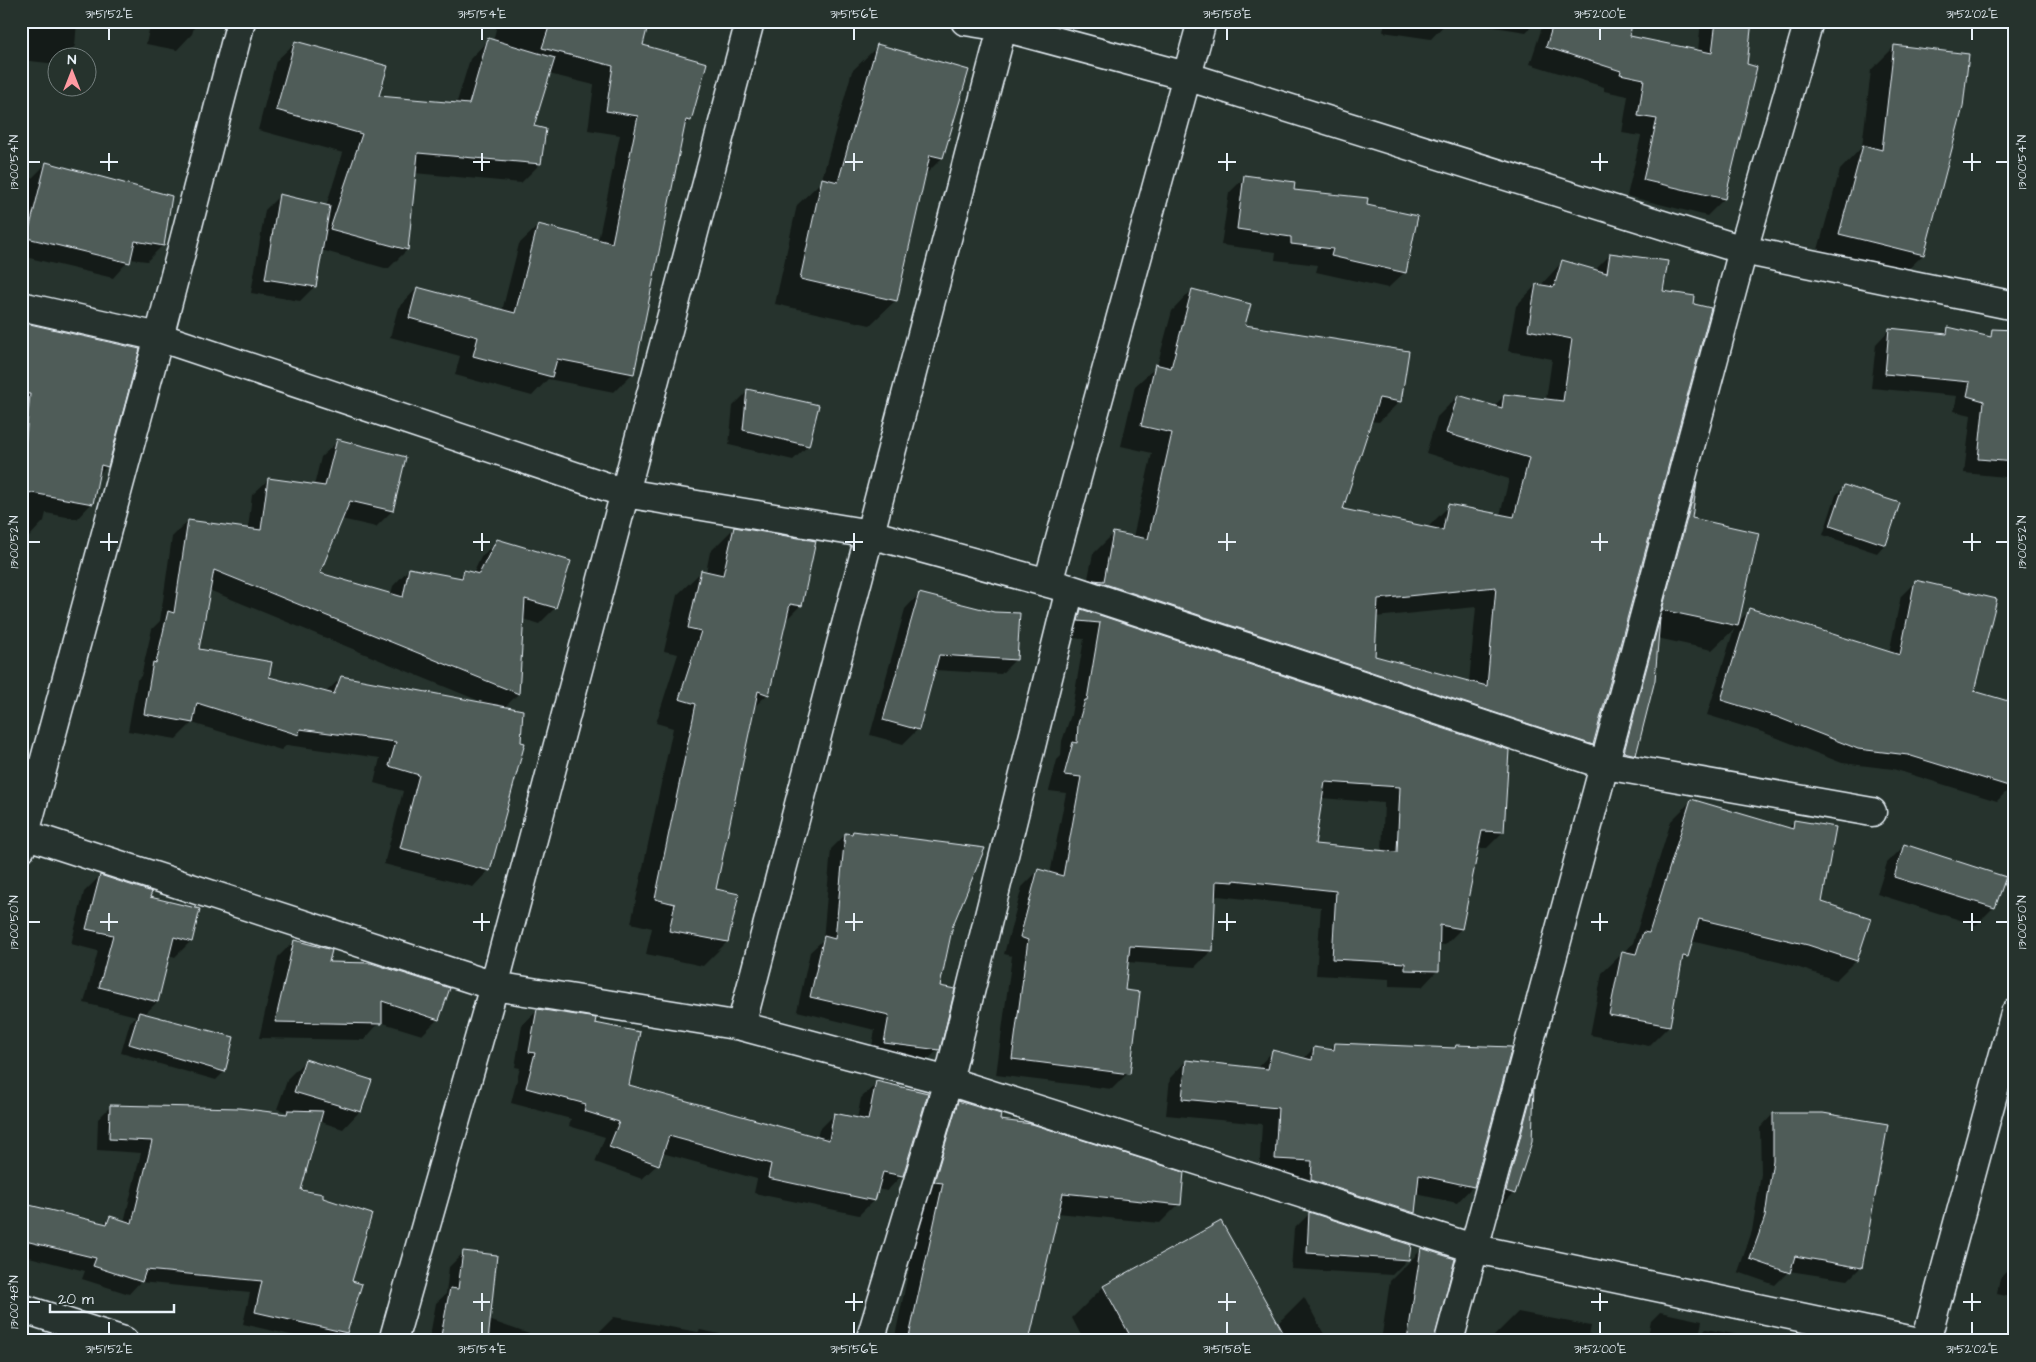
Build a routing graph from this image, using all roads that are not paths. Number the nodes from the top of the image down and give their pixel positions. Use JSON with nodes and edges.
{"nodes":[{"id":1,"x":241,"y":21,"type":"edge"},
{"id":2,"x":750,"y":21,"type":"edge"},
{"id":3,"x":965,"y":21,"type":"edge"},
{"id":4,"x":1202,"y":21,"type":"edge"},
{"id":5,"x":1808,"y":21,"type":"edge"},
{"id":6,"x":1004,"y":24,"type":"edge"},
{"id":7,"x":1186,"y":76,"type":"junction"},
{"id":8,"x":1743,"y":250,"type":"junction"},
{"id":9,"x":21,"y":306,"type":"edge"},
{"id":10,"x":2015,"y":306,"type":"edge"},
{"id":11,"x":159,"y":337,"type":"junction"},
{"id":12,"x":625,"y":493,"type":"junction"},
{"id":13,"x":870,"y":534,"type":"junction"},
{"id":14,"x":1059,"y":586,"type":"junction"},
{"id":15,"x":1605,"y":765,"type":"junction"},
{"id":16,"x":1872,"y":812,"type":"dead end"},
{"id":17,"x":23,"y":838,"type":"edge"},
{"id":18,"x":494,"y":986,"type":"junction"},
{"id":19,"x":2015,"y":1013,"type":"edge"},
{"id":20,"x":740,"y":1026,"type":"junction"},
{"id":21,"x":948,"y":1081,"type":"junction"},
{"id":22,"x":1476,"y":1249,"type":"junction"},
{"id":23,"x":21,"y":1308,"type":"edge"},
{"id":24,"x":124,"y":1341,"type":"edge"},
{"id":25,"x":393,"y":1341,"type":"edge"},
{"id":26,"x":870,"y":1341,"type":"edge"},
{"id":27,"x":1449,"y":1341,"type":"edge"},
{"id":28,"x":1914,"y":1341,"type":"edge"},
{"id":29,"x":1926,"y":1341,"type":"edge"}],
"edges":[{"from":1,"to":11,"type":"street"},
{"from":2,"to":12,"type":"street"},
{"from":3,"to":6,"type":"street"},
{"from":4,"to":7,"type":"street"},
{"from":5,"to":8,"type":"street"},
{"from":6,"to":7,"type":"street"},
{"from":6,"to":13,"type":"street"},
{"from":7,"to":8,"type":"street"},
{"from":7,"to":14,"type":"street"},
{"from":8,"to":10,"type":"street"},
{"from":8,"to":15,"type":"street"},
{"from":9,"to":11,"type":"street"},
{"from":11,"to":12,"type":"street"},
{"from":11,"to":17,"type":"street"},
{"from":12,"to":13,"type":"street"},
{"from":12,"to":18,"type":"street"},
{"from":13,"to":14,"type":"street"},
{"from":13,"to":20,"type":"street"},
{"from":14,"to":15,"type":"street"},
{"from":14,"to":21,"type":"street"},
{"from":15,"to":16,"type":"street"},
{"from":15,"to":22,"type":"street"},
{"from":17,"to":18,"type":"street"},
{"from":18,"to":20,"type":"street"},
{"from":18,"to":25,"type":"street"},
{"from":19,"to":29,"type":"street"},
{"from":20,"to":21,"type":"street"},
{"from":21,"to":22,"type":"street"},
{"from":21,"to":26,"type":"street"},
{"from":22,"to":27,"type":"street"},
{"from":22,"to":28,"type":"street"},
{"from":23,"to":24,"type":"street"}]}
